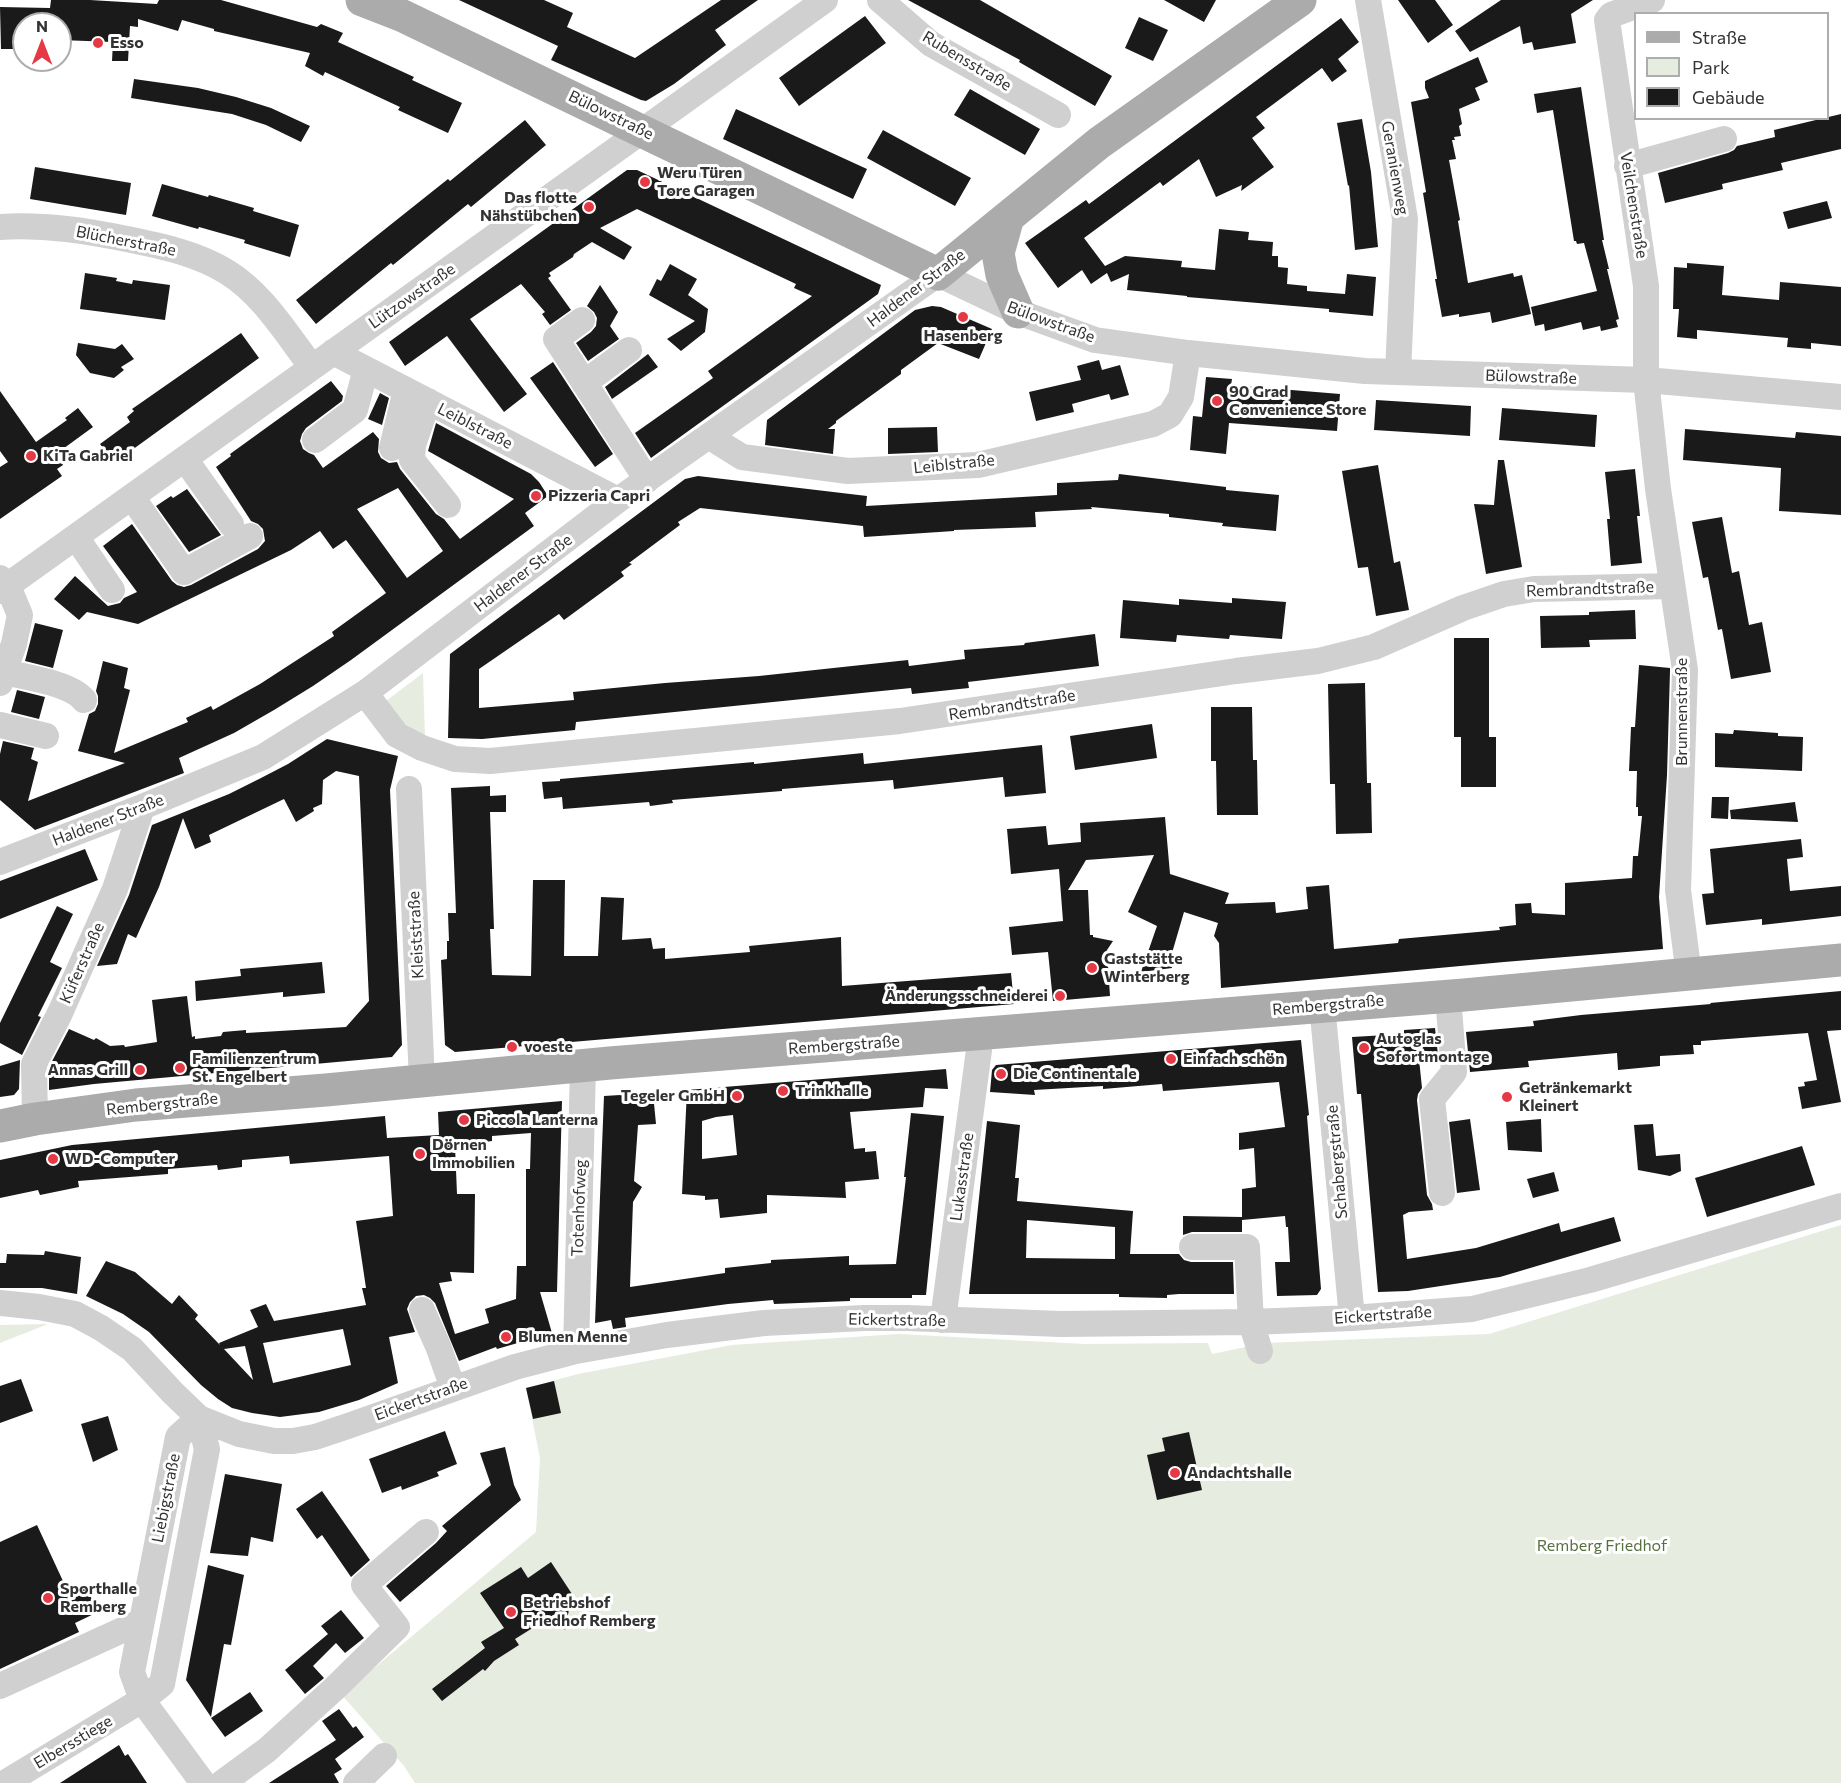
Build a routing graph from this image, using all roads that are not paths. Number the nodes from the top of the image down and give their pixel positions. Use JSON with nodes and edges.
{"nodes":[{"id":1,"x":362,"y":0,"type":"edge"},
{"id":2,"x":825,"y":0,"type":"edge"},
{"id":3,"x":880,"y":0,"type":"edge"},
{"id":4,"x":1300,"y":0,"type":"edge"},
{"id":5,"x":1368,"y":0,"type":"edge"},
{"id":6,"x":1652,"y":0,"type":"edge"},
{"id":7,"x":1058,"y":115,"type":"dead end"},
{"id":8,"x":644,"y":131,"type":"junction"},
{"id":9,"x":1724,"y":139,"type":"dead end"},
{"id":10,"x":1628,"y":166,"type":"junction"},
{"id":11,"x":1008,"y":217,"type":"junction"},
{"id":12,"x":0,"y":226,"type":"edge"},
{"id":13,"x":938,"y":273,"type":"junction"},
{"id":14,"x":1018,"y":312,"type":"junction"},
{"id":15,"x":582,"y":320,"type":"dead end"},
{"id":16,"x":629,"y":350,"type":"dead end"},
{"id":17,"x":333,"y":352,"type":"junction"},
{"id":18,"x":1188,"y":353,"type":"junction"},
{"id":19,"x":312,"y":367,"type":"junction"},
{"id":20,"x":366,"y":369,"type":"junction"},
{"id":21,"x":1398,"y":372,"type":"junction"},
{"id":22,"x":1646,"y":380,"type":"junction"},
{"id":23,"x":584,"y":383,"type":"junction"},
{"id":24,"x":417,"y":396,"type":"junction"},
{"id":25,"x":1841,"y":397,"type":"edge"},
{"id":26,"x":710,"y":437,"type":"junction"},
{"id":27,"x":315,"y":440,"type":"dead end"},
{"id":28,"x":392,"y":448,"type":"dead end"},
{"id":29,"x":185,"y":459,"type":"junction"},
{"id":30,"x":647,"y":480,"type":"junction"},
{"id":31,"x":132,"y":497,"type":"junction"},
{"id":32,"x":618,"y":500,"type":"junction"},
{"id":33,"x":448,"y":505,"type":"dead end"},
{"id":34,"x":76,"y":537,"type":"junction"},
{"id":35,"x":2,"y":585,"type":"edge"},
{"id":36,"x":1672,"y":586,"type":"junction"},
{"id":37,"x":112,"y":590,"type":"dead end"},
{"id":38,"x":3,"y":674,"type":"edge"},
{"id":39,"x":86,"y":693,"type":"dead end"},
{"id":40,"x":365,"y":693,"type":"junction"},
{"id":41,"x":0,"y":725,"type":"edge"},
{"id":42,"x":46,"y":736,"type":"dead end"},
{"id":43,"x":409,"y":789,"type":"dead end"},
{"id":44,"x":142,"y":807,"type":"junction"},
{"id":45,"x":0,"y":862,"type":"edge"},
{"id":46,"x":1841,"y":960,"type":"edge"},
{"id":47,"x":1689,"y":975,"type":"junction"},
{"id":48,"x":1448,"y":996,"type":"junction"},
{"id":49,"x":1322,"y":1005,"type":"junction"},
{"id":50,"x":981,"y":1035,"type":"junction"},
{"id":51,"x":583,"y":1066,"type":"junction"},
{"id":52,"x":422,"y":1081,"type":"junction"},
{"id":53,"x":35,"y":1119,"type":"junction"},
{"id":54,"x":0,"y":1126,"type":"edge"},
{"id":55,"x":1442,"y":1193,"type":"dead end"},
{"id":56,"x":1841,"y":1206,"type":"edge"},
{"id":57,"x":1191,"y":1247,"type":"dead end"},
{"id":58,"x":0,"y":1303,"type":"edge"},
{"id":59,"x":422,"y":1310,"type":"dead end"},
{"id":60,"x":1352,"y":1318,"type":"junction"},
{"id":61,"x":943,"y":1320,"type":"junction"},
{"id":62,"x":1251,"y":1322,"type":"junction"},
{"id":63,"x":576,"y":1351,"type":"junction"},
{"id":64,"x":1260,"y":1351,"type":"dead end"},
{"id":65,"x":453,"y":1388,"type":"junction"},
{"id":66,"x":199,"y":1418,"type":"junction"},
{"id":67,"x":426,"y":1532,"type":"dead end"},
{"id":68,"x":142,"y":1621,"type":"junction"},
{"id":69,"x":0,"y":1686,"type":"edge"},
{"id":70,"x":142,"y":1700,"type":"junction"},
{"id":71,"x":384,"y":1756,"type":"dead end"},
{"id":72,"x":5,"y":1783,"type":"edge"},
{"id":73,"x":203,"y":1783,"type":"edge"},
{"id":74,"x":222,"y":1783,"type":"edge"},
{"id":75,"x":356,"y":1783,"type":"edge"}],
"edges":[{"from":1,"to":8,"type":"main road","name":"Bülowstraße"},
{"from":2,"to":8,"type":"street","name":"Lützowstraße"},
{"from":3,"to":7,"type":"street","name":"Rubensstraße"},
{"from":4,"to":11,"type":"main road","name":"Haldener Straße"},
{"from":5,"to":21,"type":"street","name":"Geranienweg"},
{"from":6,"to":10,"type":"street","name":"Veilchenstraße"},
{"from":8,"to":13,"type":"main road","name":"Bülowstraße"},
{"from":8,"to":17,"type":"street","name":"Lützowstraße"},
{"from":9,"to":10,"type":"street"},
{"from":10,"to":22,"type":"street","name":"Veilchenstraße"},
{"from":11,"to":13,"type":"main road","name":"Haldener Straße"},
{"from":11,"to":14,"type":"main road"},
{"from":12,"to":19,"type":"street","name":"Blücherstraße"},
{"from":13,"to":14,"type":"street","name":"Bülowstraße"},
{"from":13,"to":26,"type":"street","name":"Haldener Straße"},
{"from":14,"to":18,"type":"street","name":"Bülowstraße"},
{"from":15,"to":23,"type":"street"},
{"from":16,"to":23,"type":"street"},
{"from":17,"to":19,"type":"street","name":"Lützowstraße"},
{"from":17,"to":20,"type":"street","name":"Leiblstraße"},
{"from":18,"to":21,"type":"street","name":"Bülowstraße"},
{"from":18,"to":26,"type":"street","name":"Leiblstraße"},
{"from":19,"to":29,"type":"street","name":"Lützowstraße"},
{"from":20,"to":24,"type":"street","name":"Leiblstraße"},
{"from":20,"to":27,"type":"street"},
{"from":21,"to":22,"type":"street","name":"Bülowstraße"},
{"from":22,"to":25,"type":"street","name":"Bülowstraße"},
{"from":22,"to":36,"type":"street","name":"Brunnenstraße"},
{"from":23,"to":30,"type":"street"},
{"from":24,"to":28,"type":"street"},
{"from":24,"to":32,"type":"street","name":"Leiblstraße"},
{"from":24,"to":33,"type":"street"},
{"from":26,"to":30,"type":"street","name":"Haldener Straße"},
{"from":29,"to":31,"type":"street","name":"Lützowstraße"},
{"from":29,"to":31,"type":"street"},
{"from":30,"to":32,"type":"street","name":"Haldener Straße"},
{"from":31,"to":34,"type":"street","name":"Lützowstraße"},
{"from":32,"to":40,"type":"street","name":"Haldener Straße"},
{"from":34,"to":35,"type":"street","name":"Lützowstraße"},
{"from":34,"to":37,"type":"street"},
{"from":35,"to":38,"type":"street"},
{"from":36,"to":40,"type":"street","name":"Rembrandtstraße"},
{"from":36,"to":47,"type":"street","name":"Brunnenstraße"},
{"from":38,"to":39,"type":"street"},
{"from":40,"to":44,"type":"street","name":"Haldener Straße"},
{"from":41,"to":42,"type":"street"},
{"from":43,"to":52,"type":"street","name":"Kleiststraße"},
{"from":44,"to":45,"type":"street","name":"Haldener Straße"},
{"from":44,"to":53,"type":"street","name":"Küferstraße"},
{"from":46,"to":47,"type":"main road","name":"Rembergstraße"},
{"from":47,"to":48,"type":"main road","name":"Rembergstraße"},
{"from":48,"to":49,"type":"main road","name":"Rembergstraße"},
{"from":48,"to":55,"type":"street"},
{"from":49,"to":50,"type":"main road","name":"Rembergstraße"},
{"from":49,"to":60,"type":"street","name":"Schabergstraße"},
{"from":50,"to":51,"type":"main road","name":"Rembergstraße"},
{"from":50,"to":61,"type":"street","name":"Lukasstraße"},
{"from":51,"to":52,"type":"main road","name":"Rembergstraße"},
{"from":51,"to":63,"type":"street","name":"Totenhofweg"},
{"from":52,"to":53,"type":"main road","name":"Rembergstraße"},
{"from":53,"to":54,"type":"main road","name":"Rembergstraße"},
{"from":56,"to":60,"type":"street","name":"Eickertstraße"},
{"from":57,"to":62,"type":"street"},
{"from":58,"to":66,"type":"street","name":"Eickertstraße"},
{"from":59,"to":65,"type":"street"},
{"from":60,"to":62,"type":"street","name":"Eickertstraße"},
{"from":61,"to":62,"type":"street","name":"Eickertstraße"},
{"from":61,"to":63,"type":"street","name":"Eickertstraße"},
{"from":62,"to":64,"type":"street"},
{"from":63,"to":65,"type":"street","name":"Eickertstraße"},
{"from":65,"to":66,"type":"street","name":"Eickertstraße"},
{"from":66,"to":68,"type":"street","name":"Liebigstraße"},
{"from":66,"to":70,"type":"street","name":"Liebigstraße"},
{"from":67,"to":74,"type":"street"},
{"from":68,"to":69,"type":"street"},
{"from":68,"to":70,"type":"street","name":"Liebigstraße"},
{"from":70,"to":72,"type":"street","name":"Elbersstiege"},
{"from":70,"to":73,"type":"street","name":"Liebigstraße"},
{"from":71,"to":75,"type":"street"}]}
